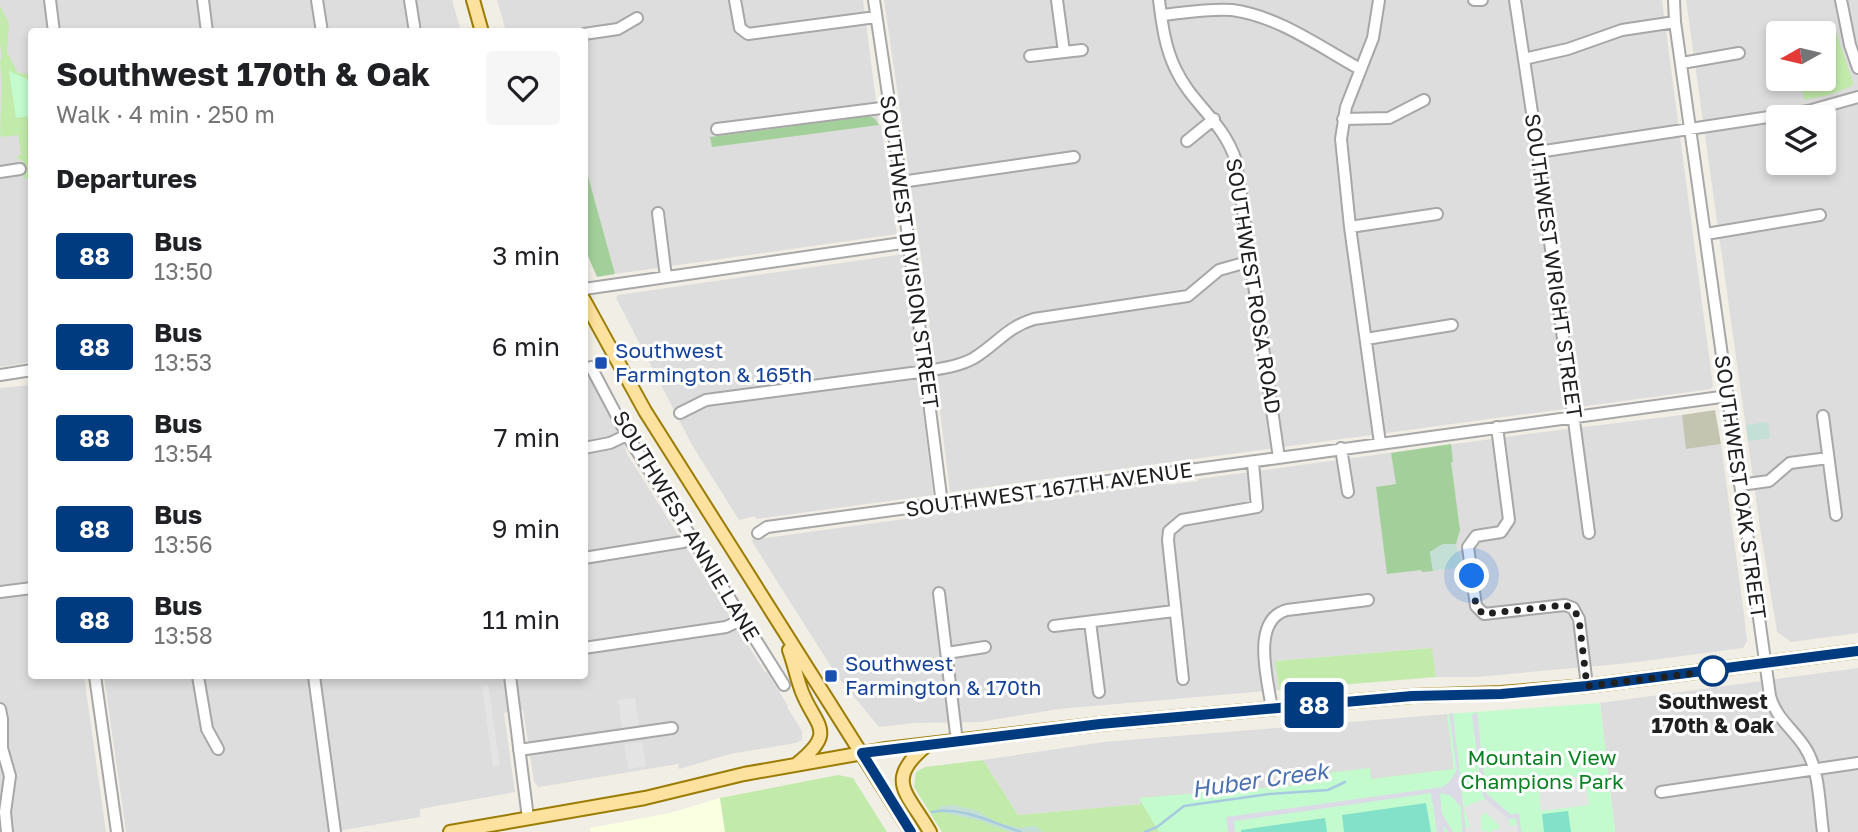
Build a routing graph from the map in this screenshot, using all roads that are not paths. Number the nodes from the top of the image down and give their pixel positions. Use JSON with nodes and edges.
{"nodes":[{"id":1,"x":50,"y":0,"type":"edge"},
{"id":2,"x":203,"y":0,"type":"edge"},
{"id":3,"x":317,"y":0,"type":"edge"},
{"id":4,"x":410,"y":0,"type":"edge"},
{"id":5,"x":473,"y":0,"type":"edge"},
{"id":6,"x":735,"y":0,"type":"edge"},
{"id":7,"x":874,"y":0,"type":"edge"},
{"id":8,"x":1057,"y":0,"type":"edge"},
{"id":9,"x":1159,"y":0,"type":"edge"},
{"id":10,"x":1379,"y":0,"type":"edge"},
{"id":11,"x":1474,"y":0,"type":"edge"},
{"id":12,"x":1482,"y":0,"type":"edge"},
{"id":13,"x":1515,"y":0,"type":"edge"},
{"id":14,"x":1674,"y":0,"type":"edge"},
{"id":15,"x":1840,"y":0,"type":"edge"},
{"id":16,"x":1161,"y":15,"type":"junction"},
{"id":17,"x":876,"y":17,"type":"junction"},
{"id":18,"x":636,"y":18,"type":"dead end"},
{"id":19,"x":1675,"y":22,"type":"junction"},
{"id":20,"x":54,"y":28,"type":"edge"},
{"id":21,"x":206,"y":28,"type":"edge"},
{"id":22,"x":320,"y":28,"type":"edge"},
{"id":23,"x":414,"y":28,"type":"edge"},
{"id":24,"x":481,"y":28,"type":"edge"},
{"id":25,"x":588,"y":33,"type":"edge"},
{"id":26,"x":1082,"y":50,"type":"dead end"},
{"id":27,"x":1064,"y":52,"type":"junction"},
{"id":28,"x":1739,"y":54,"type":"dead end"},
{"id":29,"x":1030,"y":56,"type":"dead end"},
{"id":30,"x":1524,"y":60,"type":"junction"},
{"id":31,"x":1682,"y":63,"type":"junction"},
{"id":32,"x":1858,"y":68,"type":"edge"},
{"id":33,"x":1360,"y":69,"type":"junction"},
{"id":34,"x":1858,"y":97,"type":"edge"},
{"id":35,"x":1424,"y":100,"type":"dead end"},
{"id":36,"x":889,"y":107,"type":"junction"},
{"id":37,"x":1214,"y":119,"type":"junction"},
{"id":38,"x":1343,"y":119,"type":"junction"},
{"id":39,"x":717,"y":129,"type":"dead end"},
{"id":40,"x":1691,"y":129,"type":"junction"},
{"id":41,"x":1187,"y":141,"type":"dead end"},
{"id":42,"x":1538,"y":152,"type":"junction"},
{"id":43,"x":1074,"y":158,"type":"dead end"},
{"id":44,"x":20,"y":169,"type":"dead end"},
{"id":45,"x":0,"y":172,"type":"edge"},
{"id":46,"x":901,"y":182,"type":"junction"},
{"id":47,"x":658,"y":213,"type":"dead end"},
{"id":48,"x":1437,"y":214,"type":"dead end"},
{"id":49,"x":1820,"y":215,"type":"dead end"},
{"id":50,"x":1349,"y":227,"type":"junction"},
{"id":51,"x":1706,"y":234,"type":"junction"},
{"id":52,"x":909,"y":242,"type":"junction"},
{"id":53,"x":1251,"y":261,"type":"junction"},
{"id":54,"x":666,"y":277,"type":"junction"},
{"id":55,"x":588,"y":288,"type":"edge"},
{"id":56,"x":588,"y":307,"type":"edge"},
{"id":57,"x":1452,"y":325,"type":"dead end"},
{"id":58,"x":1366,"y":339,"type":"junction"},
{"id":59,"x":591,"y":367,"type":"dead end"},
{"id":60,"x":28,"y":371,"type":"edge"},
{"id":61,"x":927,"y":371,"type":"junction"},
{"id":62,"x":0,"y":375,"type":"edge"},
{"id":63,"x":1728,"y":396,"type":"junction"},
{"id":64,"x":680,"y":413,"type":"dead end"},
{"id":65,"x":1823,"y":416,"type":"dead end"},
{"id":66,"x":1573,"y":417,"type":"junction"},
{"id":67,"x":1497,"y":427,"type":"junction"},
{"id":68,"x":627,"y":435,"type":"junction"},
{"id":69,"x":1380,"y":443,"type":"junction"},
{"id":70,"x":588,"y":447,"type":"edge"},
{"id":71,"x":1341,"y":448,"type":"junction"},
{"id":72,"x":1279,"y":457,"type":"junction"},
{"id":73,"x":1828,"y":458,"type":"junction"},
{"id":74,"x":1253,"y":463,"type":"junction"},
{"id":75,"x":1740,"y":485,"type":"junction"},
{"id":76,"x":1348,"y":492,"type":"dead end"},
{"id":77,"x":942,"y":504,"type":"junction"},
{"id":78,"x":1836,"y":514,"type":"dead end"},
{"id":79,"x":758,"y":533,"type":"dead end"},
{"id":80,"x":1589,"y":533,"type":"dead end"},
{"id":81,"x":692,"y":538,"type":"junction"},
{"id":82,"x":588,"y":557,"type":"edge"},
{"id":83,"x":28,"y":588,"type":"edge"},
{"id":84,"x":0,"y":592,"type":"edge"},
{"id":85,"x":939,"y":593,"type":"dead end"},
{"id":86,"x":1368,"y":600,"type":"dead end"},
{"id":87,"x":1174,"y":611,"type":"junction"},
{"id":88,"x":743,"y":619,"type":"junction"},
{"id":89,"x":1090,"y":622,"type":"junction"},
{"id":90,"x":1054,"y":626,"type":"dead end"},
{"id":91,"x":784,"y":633,"type":"junction"},
{"id":92,"x":588,"y":647,"type":"edge"},
{"id":93,"x":985,"y":647,"type":"dead end"},
{"id":94,"x":1858,"y":650,"type":"edge"},
{"id":95,"x":947,"y":653,"type":"junction"},
{"id":96,"x":1765,"y":663,"type":"junction"},
{"id":97,"x":95,"y":679,"type":"edge"},
{"id":98,"x":199,"y":679,"type":"edge"},
{"id":99,"x":314,"y":679,"type":"edge"},
{"id":100,"x":510,"y":679,"type":"edge"},
{"id":101,"x":1184,"y":680,"type":"dead end"},
{"id":102,"x":784,"y":685,"type":"dead end"},
{"id":103,"x":1587,"y":686,"type":"junction"},
{"id":104,"x":1099,"y":692,"type":"dead end"},
{"id":105,"x":0,"y":709,"type":"edge"},
{"id":106,"x":1272,"y":709,"type":"junction"},
{"id":107,"x":672,"y":728,"type":"dead end"},
{"id":108,"x":957,"y":742,"type":"junction"},
{"id":109,"x":927,"y":745,"type":"junction"},
{"id":110,"x":218,"y":749,"type":"dead end"},
{"id":111,"x":519,"y":750,"type":"junction"},
{"id":112,"x":862,"y":753,"type":"junction"},
{"id":113,"x":1858,"y":763,"type":"edge"},
{"id":114,"x":797,"y":765,"type":"junction"},
{"id":115,"x":1815,"y":771,"type":"junction"},
{"id":116,"x":1661,"y":792,"type":"dead end"},
{"id":117,"x":528,"y":818,"type":"junction"},
{"id":118,"x":7,"y":832,"type":"edge"},
{"id":119,"x":117,"y":832,"type":"edge"},
{"id":120,"x":335,"y":832,"type":"edge"},
{"id":121,"x":450,"y":832,"type":"edge"},
{"id":122,"x":911,"y":832,"type":"edge"},
{"id":123,"x":930,"y":832,"type":"edge"},
{"id":124,"x":1823,"y":832,"type":"edge"}],
"edges":[{"from":1,"to":20,"type":"street"},
{"from":2,"to":21,"type":"street"},
{"from":3,"to":22,"type":"street"},
{"from":4,"to":23,"type":"street"},
{"from":5,"to":24,"type":"main road"},
{"from":6,"to":17,"type":"street"},
{"from":7,"to":17,"type":"street","name":"SOUTHWEST DIVISION STREET"},
{"from":8,"to":27,"type":"street"},
{"from":9,"to":16,"type":"street","name":"SOUTHWEST ROSA ROAD"},
{"from":10,"to":33,"type":"street"},
{"from":11,"to":12,"type":"street"},
{"from":13,"to":30,"type":"street","name":"SOUTHWEST WRIGHT STREET"},
{"from":14,"to":19,"type":"street","name":"SOUTHWEST OAK STREET"},
{"from":15,"to":32,"type":"street"},
{"from":16,"to":33,"type":"street"},
{"from":16,"to":37,"type":"street","name":"SOUTHWEST ROSA ROAD"},
{"from":17,"to":36,"type":"street","name":"SOUTHWEST DIVISION STREET"},
{"from":18,"to":25,"type":"street"},
{"from":19,"to":30,"type":"street"},
{"from":19,"to":31,"type":"street","name":"SOUTHWEST OAK STREET"},
{"from":26,"to":27,"type":"street"},
{"from":27,"to":29,"type":"street"},
{"from":28,"to":31,"type":"street"},
{"from":30,"to":42,"type":"street","name":"SOUTHWEST WRIGHT STREET"},
{"from":31,"to":40,"type":"street","name":"SOUTHWEST OAK STREET"},
{"from":33,"to":38,"type":"street"},
{"from":34,"to":40,"type":"street"},
{"from":35,"to":38,"type":"street"},
{"from":36,"to":39,"type":"street"},
{"from":36,"to":46,"type":"street","name":"SOUTHWEST DIVISION STREET"},
{"from":37,"to":41,"type":"street"},
{"from":37,"to":53,"type":"street","name":"SOUTHWEST ROSA ROAD"},
{"from":38,"to":50,"type":"street"},
{"from":40,"to":42,"type":"street"},
{"from":40,"to":51,"type":"street","name":"SOUTHWEST OAK STREET"},
{"from":42,"to":66,"type":"street","name":"SOUTHWEST WRIGHT STREET"},
{"from":43,"to":46,"type":"street"},
{"from":44,"to":45,"type":"street"},
{"from":46,"to":52,"type":"street","name":"SOUTHWEST DIVISION STREET"},
{"from":47,"to":54,"type":"street"},
{"from":48,"to":50,"type":"street"},
{"from":49,"to":51,"type":"street"},
{"from":50,"to":58,"type":"street"},
{"from":51,"to":63,"type":"street","name":"SOUTHWEST OAK STREET"},
{"from":52,"to":54,"type":"street"},
{"from":52,"to":61,"type":"street","name":"SOUTHWEST DIVISION STREET"},
{"from":53,"to":61,"type":"street"},
{"from":53,"to":72,"type":"street","name":"SOUTHWEST ROSA ROAD"},
{"from":54,"to":55,"type":"street"},
{"from":56,"to":91,"type":"main road"},
{"from":57,"to":58,"type":"street"},
{"from":58,"to":69,"type":"street"},
{"from":59,"to":68,"type":"street","name":"SOUTHWEST ANNIE LANE"},
{"from":60,"to":62,"type":"street"},
{"from":61,"to":64,"type":"street"},
{"from":61,"to":77,"type":"street","name":"SOUTHWEST DIVISION STREET"},
{"from":63,"to":66,"type":"street","name":"SOUTHWEST 167TH AVENUE"},
{"from":63,"to":75,"type":"street","name":"SOUTHWEST OAK STREET"},
{"from":65,"to":73,"type":"street"},
{"from":66,"to":67,"type":"street","name":"SOUTHWEST 167TH AVENUE"},
{"from":66,"to":80,"type":"street","name":"SOUTHWEST WRIGHT STREET"},
{"from":67,"to":69,"type":"street","name":"SOUTHWEST 167TH AVENUE"},
{"from":67,"to":103,"type":"street"},
{"from":68,"to":70,"type":"street"},
{"from":68,"to":81,"type":"street","name":"SOUTHWEST ANNIE LANE"},
{"from":69,"to":71,"type":"street","name":"SOUTHWEST 167TH AVENUE"},
{"from":71,"to":72,"type":"street","name":"SOUTHWEST 167TH AVENUE"},
{"from":71,"to":76,"type":"street"},
{"from":72,"to":74,"type":"street","name":"SOUTHWEST 167TH AVENUE"},
{"from":73,"to":75,"type":"street"},
{"from":73,"to":78,"type":"street"},
{"from":74,"to":77,"type":"street","name":"SOUTHWEST 167TH AVENUE"},
{"from":74,"to":87,"type":"street"},
{"from":75,"to":96,"type":"street","name":"SOUTHWEST OAK STREET"},
{"from":77,"to":79,"type":"street","name":"SOUTHWEST 167TH AVENUE"},
{"from":81,"to":82,"type":"street"},
{"from":81,"to":88,"type":"street","name":"SOUTHWEST ANNIE LANE"},
{"from":83,"to":84,"type":"street"},
{"from":85,"to":95,"type":"street"},
{"from":86,"to":106,"type":"street"},
{"from":87,"to":89,"type":"street"},
{"from":87,"to":101,"type":"street"},
{"from":88,"to":92,"type":"street"},
{"from":88,"to":102,"type":"street","name":"SOUTHWEST ANNIE LANE"},
{"from":89,"to":90,"type":"street"},
{"from":89,"to":104,"type":"street"},
{"from":91,"to":112,"type":"main road"},
{"from":91,"to":114,"type":"main road"},
{"from":93,"to":95,"type":"street"},
{"from":94,"to":96,"type":"main road"},
{"from":95,"to":108,"type":"street"},
{"from":96,"to":103,"type":"main road"},
{"from":96,"to":115,"type":"street","name":"SOUTHWEST OAK STREET"},
{"from":97,"to":119,"type":"street"},
{"from":98,"to":110,"type":"street"},
{"from":99,"to":120,"type":"street"},
{"from":100,"to":111,"type":"street"},
{"from":103,"to":106,"type":"main road"},
{"from":105,"to":118,"type":"street"},
{"from":106,"to":108,"type":"main road"},
{"from":107,"to":111,"type":"street"},
{"from":108,"to":109,"type":"main road"},
{"from":109,"to":112,"type":"main road"},
{"from":109,"to":123,"type":"main road"},
{"from":111,"to":117,"type":"street"},
{"from":112,"to":114,"type":"main road"},
{"from":112,"to":122,"type":"main road"},
{"from":113,"to":115,"type":"street"},
{"from":114,"to":117,"type":"main road"},
{"from":115,"to":116,"type":"street"},
{"from":115,"to":124,"type":"street","name":"SOUTHWEST OAK STREET"},
{"from":117,"to":121,"type":"main road"}]}
